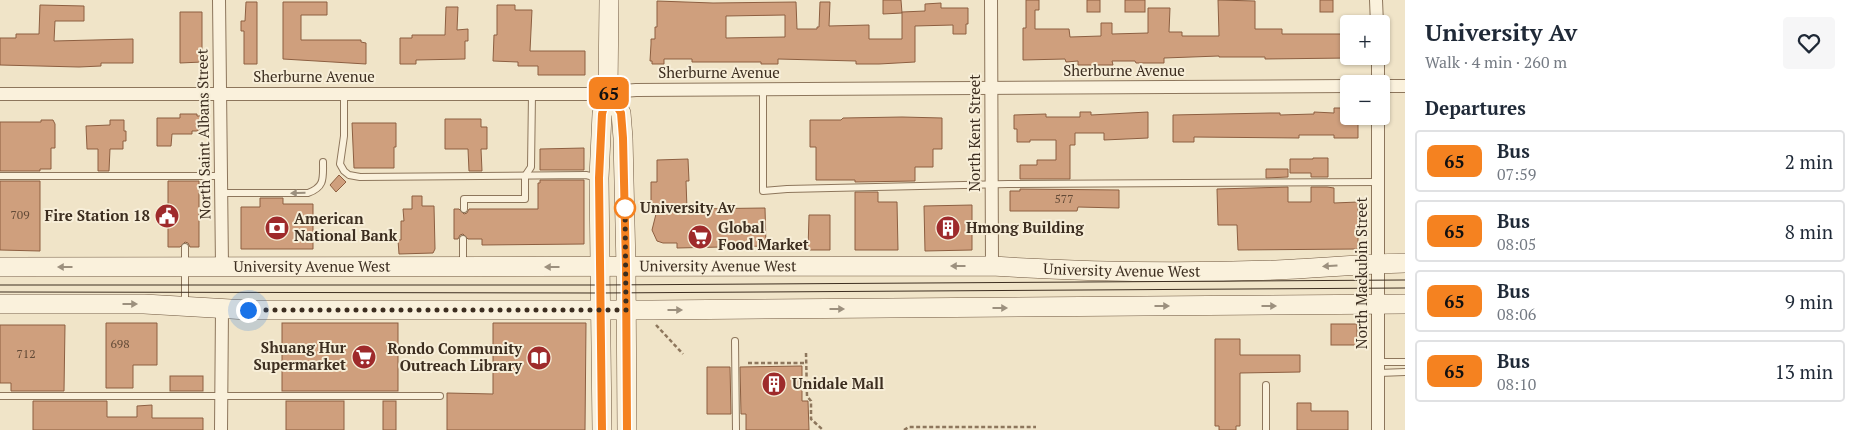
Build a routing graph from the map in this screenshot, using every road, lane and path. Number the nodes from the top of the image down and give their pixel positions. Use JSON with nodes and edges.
{"nodes":[{"id":1,"x":219,"y":0,"type":"edge"},
{"id":2,"x":609,"y":0,"type":"edge"},
{"id":3,"x":991,"y":0,"type":"edge"},
{"id":4,"x":1376,"y":0,"type":"edge"},
{"id":5,"x":1377,"y":15,"type":"edge"},
{"id":6,"x":1340,"y":86,"type":"edge"},
{"id":7,"x":1390,"y":86,"type":"edge"},
{"id":8,"x":1405,"y":86,"type":"edge"},
{"id":9,"x":991,"y":88,"type":"junction"},
{"id":10,"x":764,"y":90,"type":"junction"},
{"id":11,"x":608,"y":92,"type":"junction"},
{"id":12,"x":344,"y":93,"type":"junction"},
{"id":13,"x":0,"y":94,"type":"edge"},
{"id":14,"x":220,"y":94,"type":"junction"},
{"id":15,"x":532,"y":94,"type":"junction"},
{"id":16,"x":1378,"y":125,"type":"edge"},
{"id":17,"x":324,"y":162,"type":"dead end"},
{"id":18,"x":0,"y":176,"type":"edge"},
{"id":19,"x":221,"y":176,"type":"junction"},
{"id":20,"x":525,"y":176,"type":"junction"},
{"id":21,"x":599,"y":178,"type":"junction"},
{"id":22,"x":1378,"y":182,"type":"junction"},
{"id":23,"x":992,"y":185,"type":"junction"},
{"id":24,"x":222,"y":193,"type":"junction"},
{"id":25,"x":464,"y":209,"type":"dead end"},
{"id":26,"x":464,"y":239,"type":"dead end"},
{"id":27,"x":185,"y":247,"type":"dead end"},
{"id":28,"x":1405,"y":263,"type":"edge"},
{"id":29,"x":1379,"y":264,"type":"junction"},
{"id":30,"x":992,"y":266,"type":"junction"},
{"id":31,"x":0,"y":267,"type":"edge"},
{"id":32,"x":222,"y":267,"type":"junction"},
{"id":33,"x":463,"y":267,"type":"junction"},
{"id":34,"x":601,"y":267,"type":"junction"},
{"id":35,"x":626,"y":267,"type":"junction"},
{"id":36,"x":185,"y":268,"type":"junction"},
{"id":37,"x":0,"y":304,"type":"edge"},
{"id":38,"x":1405,"y":304,"type":"edge"},
{"id":39,"x":185,"y":306,"type":"junction"},
{"id":40,"x":1378,"y":306,"type":"junction"},
{"id":41,"x":222,"y":309,"type":"junction"},
{"id":42,"x":601,"y":310,"type":"junction"},
{"id":43,"x":626,"y":310,"type":"junction"},
{"id":44,"x":655,"y":324,"type":"dead end"},
{"id":45,"x":735,"y":342,"type":"dead end"},
{"id":46,"x":806,"y":353,"type":"dead end"},
{"id":47,"x":683,"y":354,"type":"dead end"},
{"id":48,"x":748,"y":362,"type":"dead end"},
{"id":49,"x":807,"y":362,"type":"junction"},
{"id":50,"x":1405,"y":362,"type":"edge"},
{"id":51,"x":1379,"y":367,"type":"junction"},
{"id":52,"x":1405,"y":372,"type":"edge"},
{"id":53,"x":1266,"y":385,"type":"dead end"},
{"id":54,"x":0,"y":396,"type":"edge"},
{"id":55,"x":221,"y":396,"type":"junction"},
{"id":56,"x":440,"y":396,"type":"dead end"},
{"id":57,"x":1036,"y":427,"type":"dead end"},
{"id":58,"x":221,"y":430,"type":"edge"},
{"id":59,"x":602,"y":430,"type":"edge"},
{"id":60,"x":627,"y":430,"type":"edge"},
{"id":61,"x":736,"y":430,"type":"edge"},
{"id":62,"x":823,"y":430,"type":"edge"},
{"id":63,"x":904,"y":430,"type":"edge"},
{"id":64,"x":1266,"y":430,"type":"edge"},
{"id":65,"x":1378,"y":430,"type":"edge"}],
"edges":[{"from":1,"to":14,"type":"street","name":"North Saint Albans Street"},
{"from":2,"to":11,"type":"main road"},
{"from":3,"to":9,"type":"street","name":"North Kent Street"},
{"from":4,"to":5,"type":"street"},
{"from":6,"to":9,"type":"street","name":"Sherburne Avenue"},
{"from":7,"to":8,"type":"street"},
{"from":9,"to":10,"type":"street","name":"Sherburne Avenue"},
{"from":9,"to":23,"type":"street","name":"North Kent Street"},
{"from":10,"to":11,"type":"street","name":"Sherburne Avenue"},
{"from":10,"to":23,"type":"lane"},
{"from":11,"to":15,"type":"street","name":"Sherburne Avenue"},
{"from":11,"to":21,"type":"main road"},
{"from":11,"to":35,"type":"main road"},
{"from":12,"to":14,"type":"street","name":"Sherburne Avenue"},
{"from":12,"to":15,"type":"street","name":"Sherburne Avenue"},
{"from":12,"to":20,"type":"lane"},
{"from":13,"to":14,"type":"street","name":"Sherburne Avenue"},
{"from":14,"to":19,"type":"street","name":"North Saint Albans Street"},
{"from":15,"to":20,"type":"lane"},
{"from":16,"to":22,"type":"street","name":"North Mackubin Street"},
{"from":17,"to":24,"type":"lane","one_way":true},
{"from":18,"to":19,"type":"lane"},
{"from":19,"to":24,"type":"street","name":"North Saint Albans Street"},
{"from":20,"to":21,"type":"lane"},
{"from":20,"to":25,"type":"lane"},
{"from":21,"to":34,"type":"main road"},
{"from":22,"to":23,"type":"lane"},
{"from":22,"to":29,"type":"street","name":"North Mackubin Street"},
{"from":23,"to":30,"type":"street","name":"North Kent Street"},
{"from":24,"to":32,"type":"street","name":"North Saint Albans Street"},
{"from":26,"to":33,"type":"lane"},
{"from":27,"to":36,"type":"lane"},
{"from":28,"to":29,"type":"main road","name":"University Avenue West"},
{"from":29,"to":30,"type":"main road","name":"University Avenue West","one_way":true},
{"from":29,"to":40,"type":"street","name":"North Mackubin Street"},
{"from":30,"to":35,"type":"main road","name":"University Avenue West","one_way":true},
{"from":36,"to":31,"type":"main road","name":"University Avenue West","one_way":true},
{"from":32,"to":33,"type":"main road","name":"University Avenue West"},
{"from":32,"to":36,"type":"main road","name":"University Avenue West"},
{"from":34,"to":33,"type":"main road","name":"University Avenue West","one_way":true},
{"from":34,"to":35,"type":"main road","name":"University Avenue West"},
{"from":34,"to":42,"type":"main road"},
{"from":35,"to":43,"type":"main road"},
{"from":36,"to":39,"type":"lane"},
{"from":37,"to":39,"type":"main road","one_way":true},
{"from":38,"to":40,"type":"main road"},
{"from":39,"to":41,"type":"main road"},
{"from":43,"to":40,"type":"main road","one_way":true},
{"from":40,"to":51,"type":"street","name":"North Mackubin Street"},
{"from":41,"to":42,"type":"main road"},
{"from":41,"to":55,"type":"street"},
{"from":42,"to":43,"type":"main road"},
{"from":42,"to":59,"type":"main road"},
{"from":43,"to":60,"type":"main road"},
{"from":44,"to":47,"type":"path"},
{"from":45,"to":61,"type":"lane"},
{"from":46,"to":49,"type":"path"},
{"from":48,"to":49,"type":"path"},
{"from":49,"to":62,"type":"path"},
{"from":50,"to":51,"type":"lane"},
{"from":51,"to":52,"type":"lane"},
{"from":51,"to":65,"type":"street","name":"North Mackubin Street"},
{"from":53,"to":64,"type":"lane"},
{"from":54,"to":55,"type":"lane"},
{"from":55,"to":56,"type":"lane"},
{"from":55,"to":58,"type":"street"},
{"from":57,"to":63,"type":"path"}]}
